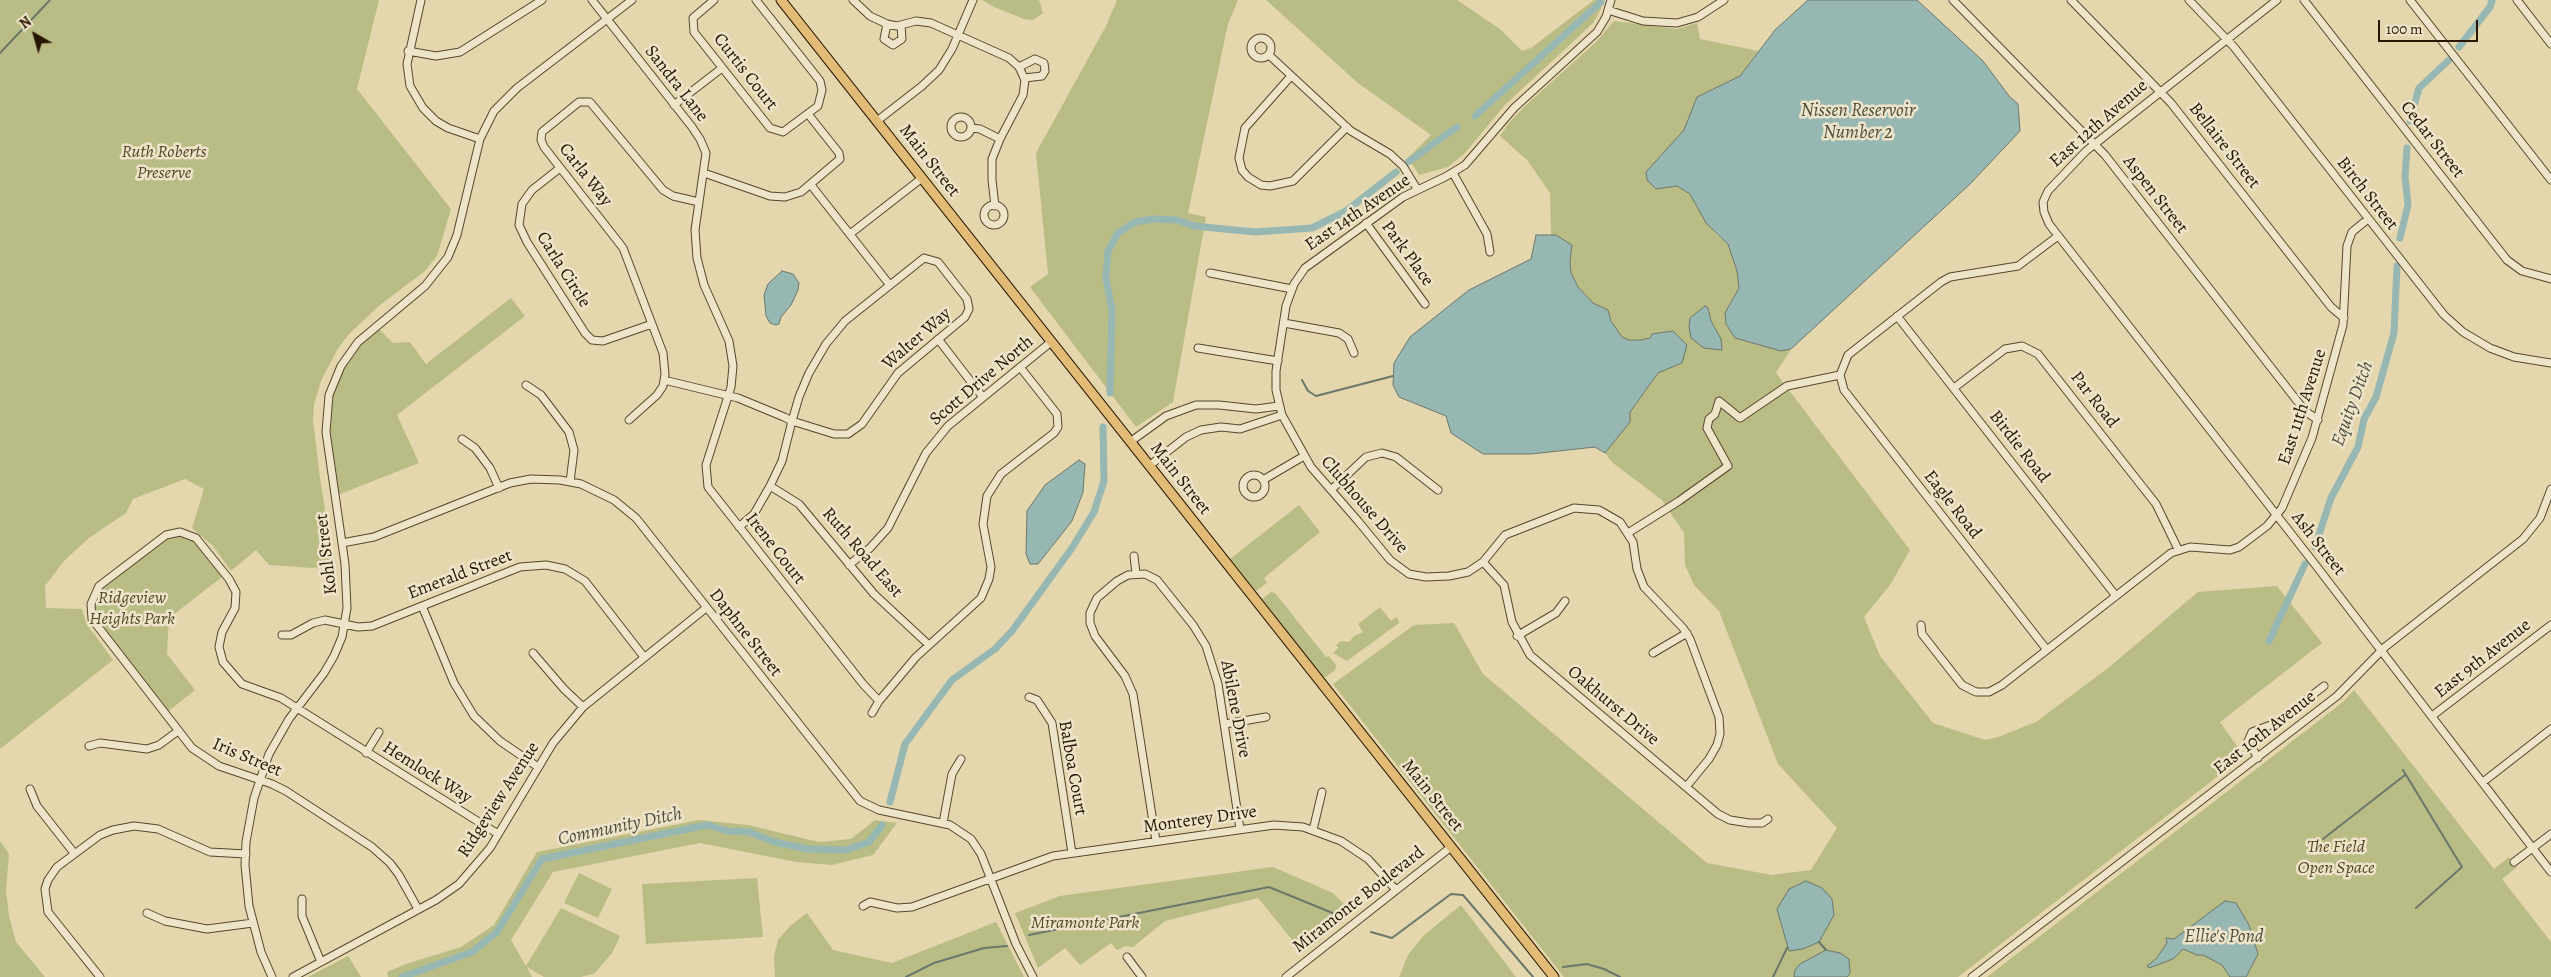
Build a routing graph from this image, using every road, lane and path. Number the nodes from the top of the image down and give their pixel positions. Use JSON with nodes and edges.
{"nodes":[{"id":1,"x":421,"y":0,"type":"edge"},
{"id":2,"x":542,"y":0,"type":"edge"},
{"id":3,"x":592,"y":0,"type":"edge"},
{"id":4,"x":632,"y":0,"type":"edge"},
{"id":5,"x":714,"y":0,"type":"edge"},
{"id":6,"x":756,"y":0,"type":"edge"},
{"id":7,"x":781,"y":0,"type":"edge"},
{"id":8,"x":853,"y":0,"type":"edge"},
{"id":9,"x":973,"y":0,"type":"edge"},
{"id":10,"x":1610,"y":0,"type":"edge"},
{"id":11,"x":1724,"y":0,"type":"edge"},
{"id":12,"x":1953,"y":0,"type":"edge"},
{"id":13,"x":2071,"y":0,"type":"edge"},
{"id":14,"x":2189,"y":0,"type":"edge"},
{"id":15,"x":2277,"y":0,"type":"edge"},
{"id":16,"x":2304,"y":0,"type":"edge"},
{"id":17,"x":2410,"y":0,"type":"edge"},
{"id":18,"x":2517,"y":0,"type":"edge"},
{"id":19,"x":1608,"y":10,"type":"junction"},
{"id":20,"x":607,"y":19,"type":"junction"},
{"id":21,"x":887,"y":24,"type":"junction"},
{"id":22,"x":901,"y":25,"type":"junction"},
{"id":23,"x":958,"y":36,"type":"junction"},
{"id":24,"x":2227,"y":39,"type":"junction"},
{"id":25,"x":2551,"y":44,"type":"edge"},
{"id":26,"x":408,"y":52,"type":"junction"},
{"id":27,"x":1269,"y":55,"type":"dead end"},
{"id":28,"x":1019,"y":67,"type":"junction"},
{"id":29,"x":722,"y":68,"type":"junction"},
{"id":30,"x":1291,"y":76,"type":"junction"},
{"id":31,"x":1024,"y":78,"type":"junction"},
{"id":32,"x":2160,"y":91,"type":"junction"},
{"id":33,"x":674,"y":105,"type":"junction"},
{"id":34,"x":808,"y":114,"type":"junction"},
{"id":35,"x":877,"y":121,"type":"junction"},
{"id":36,"x":1346,"y":127,"type":"junction"},
{"id":37,"x":971,"y":128,"type":"dead end"},
{"id":38,"x":480,"y":139,"type":"junction"},
{"id":39,"x":1000,"y":139,"type":"junction"},
{"id":40,"x":2095,"y":144,"type":"junction"},
{"id":41,"x":560,"y":168,"type":"junction"},
{"id":42,"x":704,"y":173,"type":"junction"},
{"id":43,"x":1453,"y":174,"type":"junction"},
{"id":44,"x":922,"y":178,"type":"junction"},
{"id":45,"x":2551,"y":180,"type":"edge"},
{"id":46,"x":811,"y":185,"type":"junction"},
{"id":47,"x":1417,"y":189,"type":"junction"},
{"id":48,"x":698,"y":202,"type":"junction"},
{"id":49,"x":995,"y":206,"type":"dead end"},
{"id":50,"x":2368,"y":219,"type":"junction"},
{"id":51,"x":1366,"y":223,"type":"junction"},
{"id":52,"x":850,"y":234,"type":"junction"},
{"id":53,"x":2058,"y":236,"type":"junction"},
{"id":54,"x":1490,"y":252,"type":"dead end"},
{"id":55,"x":1210,"y":274,"type":"dead end"},
{"id":56,"x":2551,"y":279,"type":"edge"},
{"id":57,"x":890,"y":284,"type":"junction"},
{"id":58,"x":1292,"y":289,"type":"junction"},
{"id":59,"x":1425,"y":304,"type":"dead end"},
{"id":60,"x":1897,"y":316,"type":"junction"},
{"id":61,"x":2344,"y":318,"type":"junction"},
{"id":62,"x":1284,"y":323,"type":"junction"},
{"id":63,"x":652,"y":324,"type":"junction"},
{"id":64,"x":938,"y":339,"type":"junction"},
{"id":65,"x":1051,"y":342,"type":"junction"},
{"id":66,"x":1198,"y":348,"type":"dead end"},
{"id":67,"x":1354,"y":353,"type":"dead end"},
{"id":68,"x":1278,"y":361,"type":"junction"},
{"id":69,"x":2551,"y":363,"type":"edge"},
{"id":70,"x":1020,"y":366,"type":"junction"},
{"id":71,"x":1840,"y":375,"type":"junction"},
{"id":72,"x":664,"y":380,"type":"junction"},
{"id":73,"x":526,"y":385,"type":"dead end"},
{"id":74,"x":1954,"y":388,"type":"junction"},
{"id":75,"x":728,"y":396,"type":"junction"},
{"id":76,"x":982,"y":396,"type":"junction"},
{"id":77,"x":1279,"y":406,"type":"junction"},
{"id":78,"x":1282,"y":415,"type":"junction"},
{"id":79,"x":629,"y":420,"type":"dead end"},
{"id":80,"x":2318,"y":420,"type":"junction"},
{"id":81,"x":792,"y":421,"type":"junction"},
{"id":82,"x":462,"y":439,"type":"dead end"},
{"id":83,"x":1130,"y":442,"type":"junction"},
{"id":84,"x":1304,"y":456,"type":"junction"},
{"id":85,"x":1149,"y":466,"type":"junction"},
{"id":86,"x":1263,"y":480,"type":"dead end"},
{"id":87,"x":570,"y":482,"type":"junction"},
{"id":88,"x":770,"y":486,"type":"junction"},
{"id":89,"x":500,"y":488,"type":"junction"},
{"id":90,"x":2551,"y":489,"type":"edge"},
{"id":91,"x":1332,"y":490,"type":"junction"},
{"id":92,"x":1438,"y":490,"type":"dead end"},
{"id":93,"x":2277,"y":515,"type":"junction"},
{"id":94,"x":739,"y":527,"type":"junction"},
{"id":95,"x":1628,"y":532,"type":"junction"},
{"id":96,"x":188,"y":534,"type":"joint"},
{"id":97,"x":342,"y":543,"type":"junction"},
{"id":98,"x":2178,"y":549,"type":"junction"},
{"id":99,"x":1134,"y":556,"type":"dead end"},
{"id":100,"x":1483,"y":562,"type":"junction"},
{"id":101,"x":849,"y":565,"type":"junction"},
{"id":102,"x":1136,"y":574,"type":"junction"},
{"id":103,"x":2116,"y":596,"type":"junction"},
{"id":104,"x":1565,"y":601,"type":"dead end"},
{"id":105,"x":422,"y":606,"type":"junction"},
{"id":106,"x":706,"y":608,"type":"junction"},
{"id":107,"x":344,"y":624,"type":"junction"},
{"id":108,"x":1921,"y":625,"type":"dead end"},
{"id":109,"x":2551,"y":625,"type":"edge"},
{"id":110,"x":1687,"y":633,"type":"junction"},
{"id":111,"x":282,"y":635,"type":"dead end"},
{"id":112,"x":1518,"y":636,"type":"junction"},
{"id":113,"x":929,"y":645,"type":"junction"},
{"id":114,"x":2047,"y":650,"type":"junction"},
{"id":115,"x":2381,"y":650,"type":"junction"},
{"id":116,"x":534,"y":653,"type":"dead end"},
{"id":117,"x":1653,"y":654,"type":"dead end"},
{"id":118,"x":644,"y":657,"type":"junction"},
{"id":119,"x":2324,"y":686,"type":"dead end"},
{"id":120,"x":1029,"y":697,"type":"dead end"},
{"id":121,"x":879,"y":701,"type":"junction"},
{"id":122,"x":583,"y":707,"type":"junction"},
{"id":123,"x":297,"y":708,"type":"junction"},
{"id":124,"x":872,"y":713,"type":"dead end"},
{"id":125,"x":2432,"y":716,"type":"junction"},
{"id":126,"x":1266,"y":717,"type":"dead end"},
{"id":127,"x":1225,"y":724,"type":"junction"},
{"id":128,"x":2551,"y":729,"type":"edge"},
{"id":129,"x":178,"y":731,"type":"junction"},
{"id":130,"x":379,"y":732,"type":"dead end"},
{"id":131,"x":89,"y":746,"type":"dead end"},
{"id":132,"x":366,"y":752,"type":"junction"},
{"id":133,"x":2258,"y":758,"type":"junction"},
{"id":134,"x":960,"y":759,"type":"dead end"},
{"id":135,"x":538,"y":767,"type":"junction"},
{"id":136,"x":260,"y":780,"type":"junction"},
{"id":137,"x":2483,"y":782,"type":"junction"},
{"id":138,"x":1686,"y":787,"type":"junction"},
{"id":139,"x":30,"y":789,"type":"dead end"},
{"id":140,"x":1322,"y":792,"type":"dead end"},
{"id":141,"x":1768,"y":819,"type":"dead end"},
{"id":142,"x":942,"y":823,"type":"junction"},
{"id":143,"x":1240,"y":829,"type":"junction"},
{"id":144,"x":1312,"y":830,"type":"junction"},
{"id":145,"x":498,"y":834,"type":"junction"},
{"id":146,"x":2551,"y":834,"type":"edge"},
{"id":147,"x":1156,"y":841,"type":"junction"},
{"id":148,"x":1452,"y":847,"type":"junction"},
{"id":149,"x":2532,"y":848,"type":"junction"},
{"id":150,"x":74,"y":853,"type":"junction"},
{"id":151,"x":1072,"y":853,"type":"junction"},
{"id":152,"x":246,"y":854,"type":"junction"},
{"id":153,"x":2514,"y":862,"type":"dead end"},
{"id":154,"x":2551,"y":872,"type":"edge"},
{"id":155,"x":991,"y":878,"type":"junction"},
{"id":156,"x":1396,"y":890,"type":"junction"},
{"id":157,"x":302,"y":899,"type":"dead end"},
{"id":158,"x":863,"y":906,"type":"dead end"},
{"id":159,"x":418,"y":909,"type":"junction"},
{"id":160,"x":147,"y":913,"type":"dead end"},
{"id":161,"x":253,"y":923,"type":"junction"},
{"id":162,"x":1127,"y":958,"type":"dead end"},
{"id":163,"x":321,"y":962,"type":"junction"},
{"id":164,"x":100,"y":977,"type":"edge"},
{"id":165,"x":272,"y":977,"type":"edge"},
{"id":166,"x":293,"y":977,"type":"edge"},
{"id":167,"x":1033,"y":977,"type":"edge"},
{"id":168,"x":1142,"y":977,"type":"edge"},
{"id":169,"x":1286,"y":977,"type":"edge"},
{"id":170,"x":1554,"y":977,"type":"edge"},
{"id":171,"x":1972,"y":977,"type":"edge"}],
"edges":[{"from":1,"to":26,"type":"street"},
{"from":2,"to":26,"type":"street"},
{"from":3,"to":20,"type":"street","name":"Sandra Lane"},
{"from":4,"to":20,"type":"street","name":"Kohl Street"},
{"from":5,"to":29,"type":"street","name":"Curtis Court"},
{"from":6,"to":34,"type":"street","name":"Curtis Court"},
{"from":7,"to":35,"type":"main road","name":"Main Street"},
{"from":8,"to":21,"type":"street"},
{"from":9,"to":23,"type":"street"},
{"from":10,"to":19,"type":"street","name":"East 14th Avenue"},
{"from":11,"to":19,"type":"street"},
{"from":12,"to":40,"type":"street","name":"Aspen Street"},
{"from":13,"to":32,"type":"street","name":"Bellaire Street"},
{"from":14,"to":24,"type":"street","name":"Birch Street"},
{"from":15,"to":24,"type":"street","name":"East 12th Avenue"},
{"from":16,"to":56,"type":"street","name":"Cedar Street"},
{"from":17,"to":45,"type":"street"},
{"from":18,"to":25,"type":"street"},
{"from":19,"to":43,"type":"street","name":"East 14th Avenue"},
{"from":20,"to":33,"type":"street","name":"Sandra Lane"},
{"from":20,"to":38,"type":"street","name":"Kohl Street"},
{"from":21,"to":22,"type":"street"},
{"from":21,"to":22,"type":"street"},
{"from":22,"to":23,"type":"street"},
{"from":23,"to":28,"type":"street"},
{"from":23,"to":35,"type":"street"},
{"from":24,"to":32,"type":"street","name":"East 12th Avenue"},
{"from":24,"to":50,"type":"street","name":"Birch Street"},
{"from":26,"to":38,"type":"street"},
{"from":27,"to":30,"type":"street"},
{"from":28,"to":31,"type":"street"},
{"from":28,"to":31,"type":"street"},
{"from":29,"to":33,"type":"street"},
{"from":29,"to":34,"type":"street","name":"Curtis Court"},
{"from":30,"to":36,"type":"street"},
{"from":30,"to":36,"type":"street"},
{"from":31,"to":39,"type":"street"},
{"from":32,"to":40,"type":"street","name":"East 12th Avenue"},
{"from":32,"to":61,"type":"street","name":"Bellaire Street"},
{"from":33,"to":42,"type":"street","name":"Sandra Lane"},
{"from":34,"to":46,"type":"street"},
{"from":35,"to":44,"type":"main road","name":"Main Street"},
{"from":36,"to":47,"type":"street"},
{"from":37,"to":39,"type":"street"},
{"from":38,"to":97,"type":"street","name":"Kohl Street"},
{"from":39,"to":49,"type":"street"},
{"from":40,"to":53,"type":"street","name":"East 12th Avenue"},
{"from":40,"to":80,"type":"street","name":"Aspen Street"},
{"from":41,"to":48,"type":"street","name":"Carla Way"},
{"from":41,"to":63,"type":"street","name":"Carla Way"},
{"from":41,"to":63,"type":"street","name":"Carla Circle"},
{"from":42,"to":46,"type":"street"},
{"from":42,"to":48,"type":"street","name":"Sandra Lane"},
{"from":43,"to":47,"type":"street","name":"East 14th Avenue"},
{"from":43,"to":54,"type":"street"},
{"from":44,"to":52,"type":"street"},
{"from":44,"to":65,"type":"main road","name":"Main Street"},
{"from":46,"to":52,"type":"street"},
{"from":47,"to":51,"type":"street","name":"East 14th Avenue"},
{"from":48,"to":75,"type":"street","name":"Irene Court"},
{"from":50,"to":61,"type":"street","name":"East 11th Avenue"},
{"from":50,"to":69,"type":"street","name":"Birch Street"},
{"from":51,"to":58,"type":"street","name":"East 14th Avenue"},
{"from":51,"to":59,"type":"street","name":"Park Place"},
{"from":52,"to":57,"type":"street"},
{"from":53,"to":60,"type":"street"},
{"from":53,"to":93,"type":"street","name":"Ash Street"},
{"from":55,"to":58,"type":"street"},
{"from":57,"to":64,"type":"street","name":"Walter Way"},
{"from":57,"to":81,"type":"street"},
{"from":58,"to":62,"type":"street","name":"East 14th Avenue"},
{"from":60,"to":71,"type":"street"},
{"from":60,"to":74,"type":"street","name":"Birdie Road"},
{"from":61,"to":80,"type":"street","name":"East 11th Avenue"},
{"from":62,"to":67,"type":"street"},
{"from":62,"to":68,"type":"street","name":"East 14th Avenue"},
{"from":63,"to":72,"type":"street","name":"Carla Way"},
{"from":64,"to":76,"type":"street"},
{"from":64,"to":81,"type":"street","name":"Walter Way"},
{"from":65,"to":70,"type":"street","name":"Scott Drive North"},
{"from":65,"to":83,"type":"main road","name":"Main Street"},
{"from":66,"to":68,"type":"street"},
{"from":68,"to":77,"type":"street","name":"East 14th Avenue"},
{"from":70,"to":76,"type":"street","name":"Scott Drive North"},
{"from":70,"to":113,"type":"street"},
{"from":71,"to":95,"type":"street"},
{"from":71,"to":114,"type":"street","name":"Eagle Road"},
{"from":72,"to":75,"type":"street","name":"Walter Way"},
{"from":72,"to":79,"type":"street"},
{"from":73,"to":87,"type":"street"},
{"from":74,"to":98,"type":"street","name":"Par Road"},
{"from":74,"to":103,"type":"street","name":"Birdie Road"},
{"from":75,"to":81,"type":"street","name":"Walter Way"},
{"from":75,"to":94,"type":"street","name":"Irene Court"},
{"from":76,"to":101,"type":"street","name":"Scott Drive North"},
{"from":77,"to":78,"type":"street","name":"East 14th Avenue"},
{"from":77,"to":83,"type":"street"},
{"from":78,"to":84,"type":"street","name":"Clubhouse Drive"},
{"from":78,"to":85,"type":"street"},
{"from":80,"to":93,"type":"street","name":"East 11th Avenue"},
{"from":81,"to":88,"type":"street"},
{"from":82,"to":89,"type":"street"},
{"from":83,"to":85,"type":"main road","name":"Main Street"},
{"from":84,"to":86,"type":"street"},
{"from":84,"to":91,"type":"street","name":"Clubhouse Drive"},
{"from":85,"to":148,"type":"main road","name":"Main Street"},
{"from":87,"to":89,"type":"street","name":"Daphne Street"},
{"from":87,"to":106,"type":"street","name":"Daphne Street"},
{"from":88,"to":94,"type":"street"},
{"from":88,"to":101,"type":"street","name":"Ruth Road East"},
{"from":89,"to":97,"type":"street","name":"Daphne Street"},
{"from":90,"to":115,"type":"street","name":"East 10th Avenue"},
{"from":91,"to":92,"type":"street"},
{"from":91,"to":100,"type":"street","name":"Clubhouse Drive"},
{"from":93,"to":98,"type":"street","name":"East 11th Avenue"},
{"from":93,"to":115,"type":"street","name":"Ash Street"},
{"from":94,"to":121,"type":"street","name":"Irene Court"},
{"from":95,"to":100,"type":"street","name":"Clubhouse Drive"},
{"from":95,"to":110,"type":"street"},
{"from":96,"to":123,"type":"street","name":"Hemlock Way"},
{"from":96,"to":129,"type":"street","name":"Iris Street"},
{"from":97,"to":107,"type":"street","name":"Kohl Street"},
{"from":98,"to":103,"type":"street"},
{"from":99,"to":102,"type":"street"},
{"from":100,"to":112,"type":"street","name":"Oakhurst Drive"},
{"from":101,"to":113,"type":"street","name":"Ruth Road East"},
{"from":102,"to":127,"type":"street","name":"Abilene Drive"},
{"from":102,"to":147,"type":"street"},
{"from":103,"to":114,"type":"street"},
{"from":104,"to":112,"type":"street"},
{"from":105,"to":107,"type":"street","name":"Emerald Street"},
{"from":105,"to":118,"type":"street","name":"Emerald Street"},
{"from":105,"to":135,"type":"street"},
{"from":106,"to":118,"type":"street","name":"Ridgeview Avenue"},
{"from":106,"to":142,"type":"street","name":"Daphne Street"},
{"from":107,"to":111,"type":"street","name":"Emerald Street"},
{"from":107,"to":123,"type":"street","name":"Kohl Street"},
{"from":108,"to":114,"type":"street"},
{"from":109,"to":125,"type":"street","name":"East 9th Avenue"},
{"from":110,"to":117,"type":"street"},
{"from":110,"to":138,"type":"street"},
{"from":112,"to":138,"type":"street","name":"Oakhurst Drive"},
{"from":113,"to":121,"type":"street"},
{"from":115,"to":125,"type":"street","name":"Ash Street"},
{"from":115,"to":133,"type":"street","name":"East 10th Avenue"},
{"from":116,"to":122,"type":"street"},
{"from":118,"to":122,"type":"street","name":"Ridgeview Avenue"},
{"from":119,"to":133,"type":"street"},
{"from":120,"to":151,"type":"street","name":"Balboa Court"},
{"from":121,"to":124,"type":"street"},
{"from":122,"to":135,"type":"street","name":"Ridgeview Avenue"},
{"from":123,"to":132,"type":"street","name":"Hemlock Way"},
{"from":123,"to":136,"type":"street","name":"Kohl Street"},
{"from":125,"to":137,"type":"street","name":"Ash Street"},
{"from":126,"to":127,"type":"street"},
{"from":127,"to":143,"type":"street","name":"Abilene Drive"},
{"from":128,"to":137,"type":"street"},
{"from":129,"to":131,"type":"street"},
{"from":129,"to":136,"type":"street","name":"Iris Street"},
{"from":130,"to":132,"type":"street","name":"Hemlock Way"},
{"from":132,"to":145,"type":"street","name":"Hemlock Way"},
{"from":133,"to":171,"type":"street","name":"East 10th Avenue"},
{"from":134,"to":142,"type":"street"},
{"from":135,"to":145,"type":"street","name":"Ridgeview Avenue"},
{"from":136,"to":152,"type":"street","name":"Kohl Street"},
{"from":136,"to":159,"type":"street","name":"Iris Street"},
{"from":137,"to":149,"type":"street","name":"Ash Street"},
{"from":138,"to":141,"type":"street","name":"Oakhurst Drive"},
{"from":139,"to":150,"type":"street"},
{"from":140,"to":144,"type":"street"},
{"from":142,"to":155,"type":"street","name":"Daphne Street"},
{"from":143,"to":144,"type":"street","name":"Monterey Drive"},
{"from":143,"to":147,"type":"street","name":"Monterey Drive"},
{"from":144,"to":156,"type":"street","name":"Monterey Drive"},
{"from":145,"to":159,"type":"street","name":"Ridgeview Avenue"},
{"from":146,"to":149,"type":"street"},
{"from":147,"to":151,"type":"street","name":"Monterey Drive"},
{"from":148,"to":156,"type":"street","name":"Miramonte Boulevard"},
{"from":148,"to":170,"type":"main road","name":"Main Street"},
{"from":149,"to":153,"type":"street"},
{"from":149,"to":154,"type":"street","name":"Ash Street"},
{"from":150,"to":152,"type":"street"},
{"from":150,"to":164,"type":"street"},
{"from":151,"to":155,"type":"street","name":"Monterey Drive"},
{"from":152,"to":161,"type":"street","name":"Kohl Street"},
{"from":155,"to":158,"type":"street","name":"Monterey Drive"},
{"from":155,"to":167,"type":"street","name":"Daphne Street"},
{"from":156,"to":169,"type":"street","name":"Miramonte Boulevard"},
{"from":157,"to":163,"type":"street"},
{"from":159,"to":163,"type":"street","name":"Ridgeview Avenue"},
{"from":160,"to":161,"type":"street"},
{"from":161,"to":165,"type":"street","name":"Kohl Street"},
{"from":162,"to":168,"type":"street"},
{"from":163,"to":166,"type":"street","name":"Ridgeview Avenue"}]}
